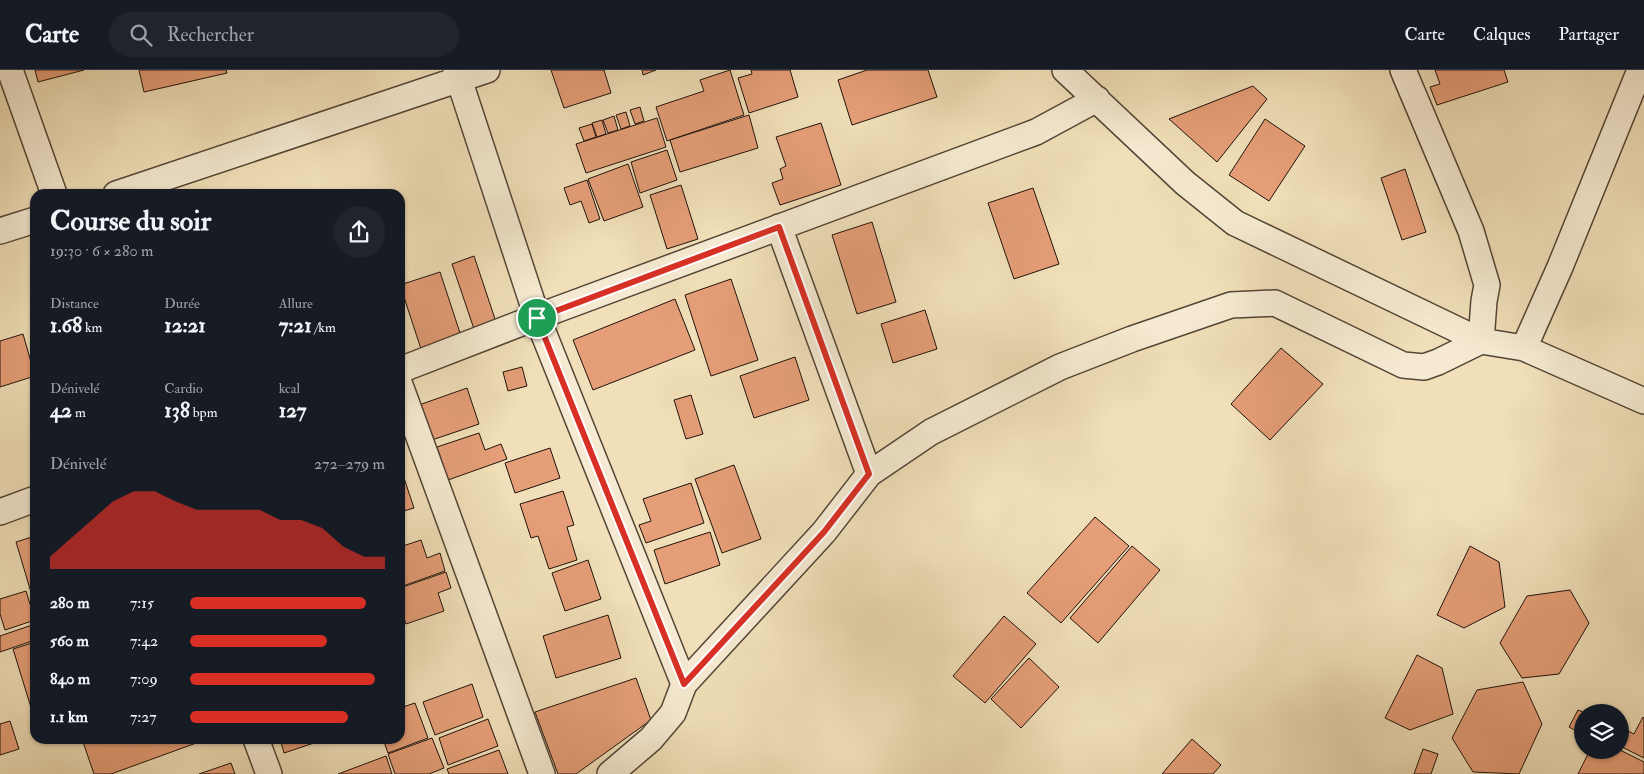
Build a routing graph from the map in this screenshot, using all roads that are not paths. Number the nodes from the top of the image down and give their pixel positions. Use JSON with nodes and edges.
{"nodes":[{"id":1,"x":10,"y":70,"type":"edge"},
{"id":2,"x":487,"y":70,"type":"edge"},
{"id":3,"x":1065,"y":70,"type":"edge"},
{"id":4,"x":1403,"y":70,"type":"edge"},
{"id":5,"x":1640,"y":70,"type":"edge"},
{"id":6,"x":457,"y":75,"type":"edge"},
{"id":7,"x":1097,"y":99,"type":"junction"},
{"id":8,"x":52,"y":189,"type":"edge"},
{"id":9,"x":130,"y":189,"type":"edge"},
{"id":10,"x":30,"y":221,"type":"edge"},
{"id":11,"x":779,"y":227,"type":"junction"},
{"id":12,"x":0,"y":230,"type":"edge"},
{"id":13,"x":537,"y":318,"type":"junction"},
{"id":14,"x":1482,"y":341,"type":"junction"},
{"id":15,"x":1524,"y":348,"type":"junction"},
{"id":16,"x":405,"y":368,"type":"edge"},
{"id":17,"x":405,"y":399,"type":"edge"},
{"id":18,"x":1644,"y":401,"type":"edge"},
{"id":19,"x":869,"y":474,"type":"junction"},
{"id":20,"x":30,"y":501,"type":"edge"},
{"id":21,"x":0,"y":512,"type":"edge"},
{"id":22,"x":684,"y":684,"type":"junction"},
{"id":23,"x":258,"y":744,"type":"edge"},
{"id":24,"x":269,"y":774,"type":"edge"},
{"id":25,"x":542,"y":774,"type":"edge"},
{"id":26,"x":610,"y":774,"type":"edge"}],
"edges":[{"from":1,"to":8,"type":"street"},
{"from":2,"to":6,"type":"street"},
{"from":3,"to":7,"type":"street"},
{"from":4,"to":14,"type":"street"},
{"from":5,"to":15,"type":"street"},
{"from":6,"to":9,"type":"street"},
{"from":6,"to":13,"type":"street"},
{"from":7,"to":11,"type":"street"},
{"from":7,"to":14,"type":"street"},
{"from":10,"to":12,"type":"street"},
{"from":11,"to":13,"type":"street"},
{"from":11,"to":19,"type":"street"},
{"from":13,"to":16,"type":"street"},
{"from":13,"to":22,"type":"street"},
{"from":14,"to":15,"type":"street"},
{"from":14,"to":19,"type":"street"},
{"from":15,"to":18,"type":"street"},
{"from":17,"to":25,"type":"street"},
{"from":19,"to":22,"type":"street"},
{"from":20,"to":21,"type":"street"},
{"from":22,"to":26,"type":"street"},
{"from":23,"to":24,"type":"street"}]}
